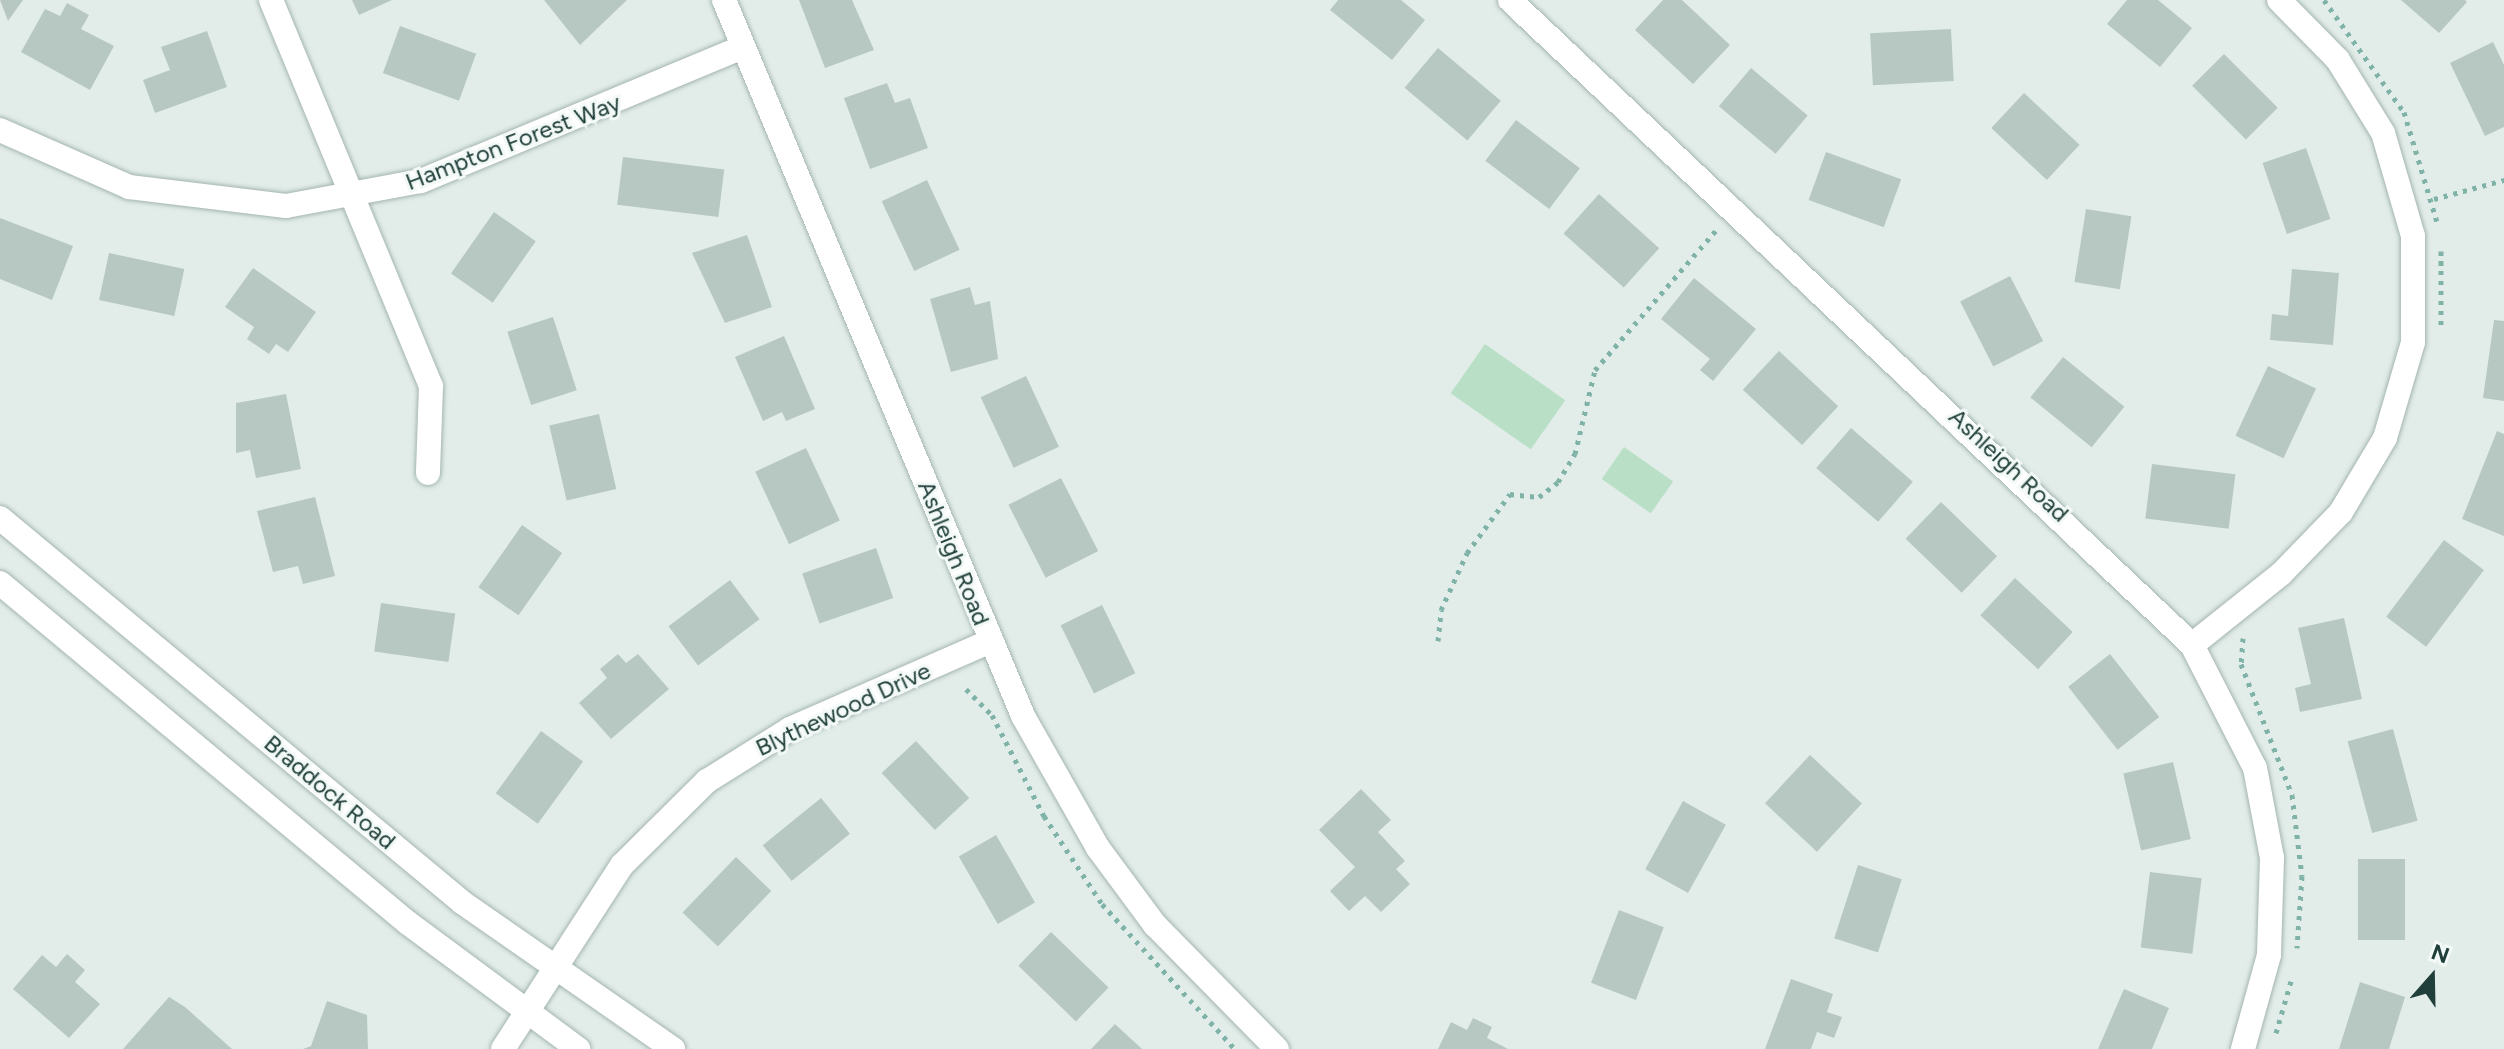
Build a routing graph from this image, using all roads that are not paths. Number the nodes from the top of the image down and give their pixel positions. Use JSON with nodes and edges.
{"nodes":[{"id":1,"x":271,"y":0,"type":"edge"},
{"id":2,"x":724,"y":0,"type":"edge"},
{"id":3,"x":1510,"y":0,"type":"edge"},
{"id":4,"x":2279,"y":0,"type":"edge"},
{"id":5,"x":743,"y":47,"type":"junction"},
{"id":6,"x":0,"y":130,"type":"edge"},
{"id":7,"x":352,"y":197,"type":"junction"},
{"id":8,"x":428,"y":473,"type":"dead end"},
{"id":9,"x":0,"y":518,"type":"edge"},
{"id":10,"x":0,"y":583,"type":"edge"},
{"id":11,"x":990,"y":641,"type":"junction"},
{"id":12,"x":2192,"y":645,"type":"junction"},
{"id":13,"x":552,"y":970,"type":"junction"},
{"id":14,"x":527,"y":1013,"type":"junction"},
{"id":15,"x":503,"y":1049,"type":"edge"},
{"id":16,"x":578,"y":1049,"type":"edge"},
{"id":17,"x":673,"y":1049,"type":"edge"},
{"id":18,"x":1277,"y":1049,"type":"edge"},
{"id":19,"x":2243,"y":1049,"type":"edge"}],
"edges":[{"from":1,"to":7,"type":"street"},
{"from":2,"to":5,"type":"street","name":"Ashleigh Road"},
{"from":3,"to":12,"type":"street","name":"Ashleigh Road"},
{"from":4,"to":12,"type":"street"},
{"from":5,"to":7,"type":"street","name":"Hampton Forest Way"},
{"from":5,"to":11,"type":"street","name":"Ashleigh Road"},
{"from":6,"to":7,"type":"street","name":"Hampton Forest Way"},
{"from":7,"to":8,"type":"street"},
{"from":9,"to":13,"type":"street","name":"Braddock Road"},
{"from":10,"to":14,"type":"street"},
{"from":11,"to":13,"type":"street","name":"Blythewood Drive"},
{"from":11,"to":18,"type":"street","name":"Ashleigh Road"},
{"from":12,"to":19,"type":"street","name":"Ashleigh Road"},
{"from":13,"to":14,"type":"street","name":"Blythewood Drive"},
{"from":13,"to":17,"type":"street","name":"Braddock Road"},
{"from":14,"to":15,"type":"street","name":"Blythewood Drive"},
{"from":14,"to":16,"type":"street"}]}
